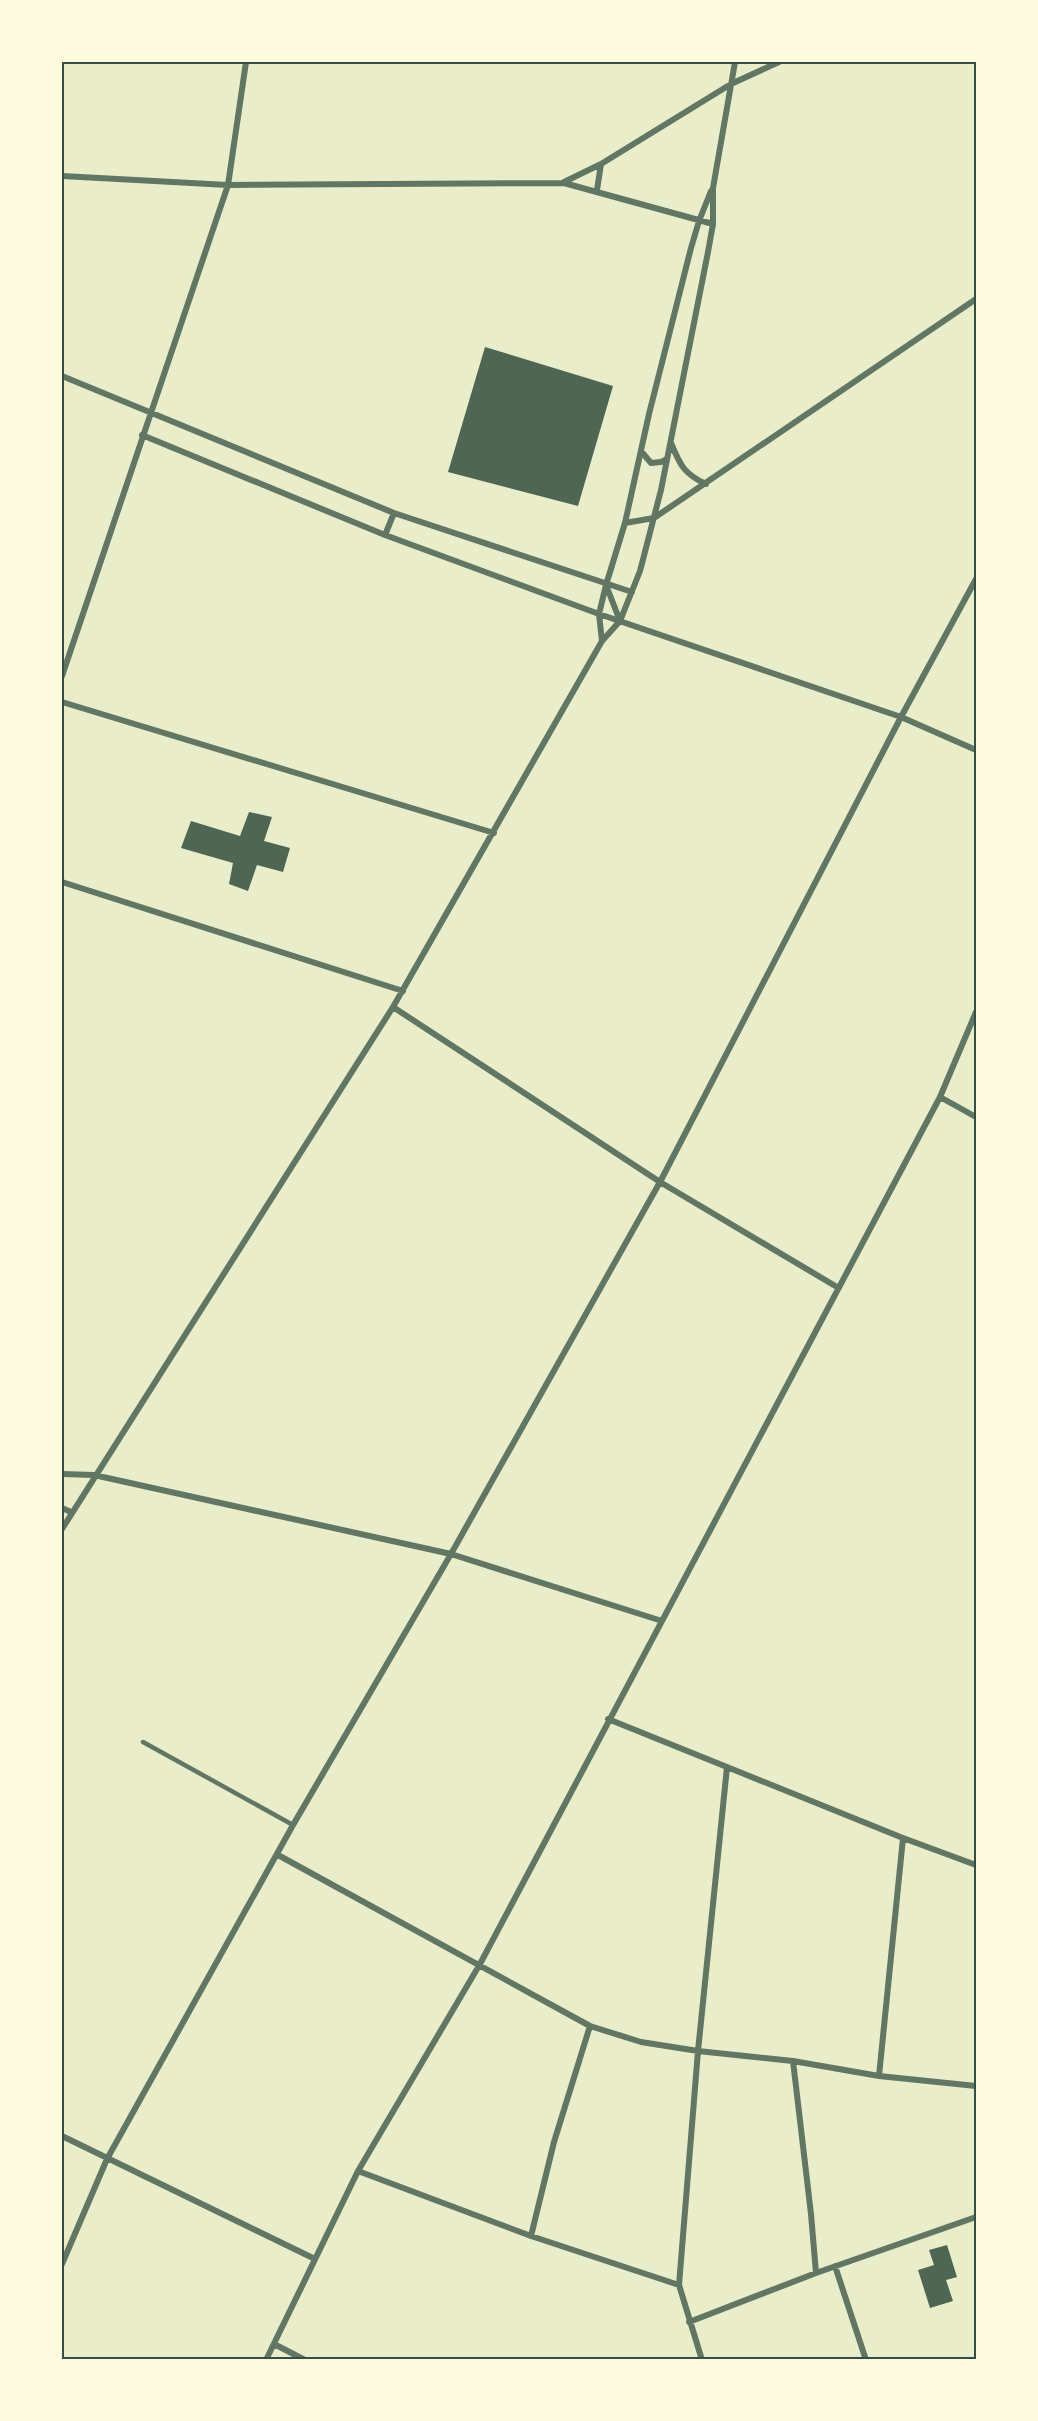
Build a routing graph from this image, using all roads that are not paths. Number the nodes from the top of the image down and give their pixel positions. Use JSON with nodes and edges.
{"nodes":[{"id":1,"x":246,"y":62,"type":"edge"},
{"id":2,"x":735,"y":62,"type":"edge"},
{"id":3,"x":779,"y":62,"type":"edge"},
{"id":4,"x":731,"y":84,"type":"junction"},
{"id":5,"x":601,"y":164,"type":"junction"},
{"id":6,"x":62,"y":176,"type":"edge"},
{"id":7,"x":564,"y":183,"type":"junction"},
{"id":8,"x":228,"y":185,"type":"junction"},
{"id":9,"x":713,"y":188,"type":"junction"},
{"id":10,"x":597,"y":190,"type":"junction"},
{"id":11,"x":699,"y":221,"type":"junction"},
{"id":12,"x":712,"y":224,"type":"junction"},
{"id":13,"x":976,"y":299,"type":"edge"},
{"id":14,"x":62,"y":375,"type":"edge"},
{"id":15,"x":149,"y":413,"type":"junction"},
{"id":16,"x":142,"y":435,"type":"junction"},
{"id":17,"x":671,"y":443,"type":"junction"},
{"id":18,"x":641,"y":451,"type":"junction"},
{"id":19,"x":667,"y":459,"type":"junction"},
{"id":20,"x":706,"y":484,"type":"junction"},
{"id":21,"x":394,"y":513,"type":"junction"},
{"id":22,"x":654,"y":518,"type":"junction"},
{"id":23,"x":625,"y":523,"type":"junction"},
{"id":24,"x":385,"y":535,"type":"junction"},
{"id":25,"x":976,"y":579,"type":"edge"},
{"id":26,"x":606,"y":585,"type":"junction"},
{"id":27,"x":632,"y":592,"type":"junction"},
{"id":28,"x":599,"y":614,"type":"junction"},
{"id":29,"x":620,"y":621,"type":"junction"},
{"id":30,"x":602,"y":641,"type":"junction"},
{"id":31,"x":62,"y":676,"type":"edge"},
{"id":32,"x":62,"y":702,"type":"edge"},
{"id":33,"x":901,"y":717,"type":"junction"},
{"id":34,"x":976,"y":750,"type":"edge"},
{"id":35,"x":494,"y":833,"type":"junction"},
{"id":36,"x":62,"y":882,"type":"edge"},
{"id":37,"x":403,"y":991,"type":"junction"},
{"id":38,"x":393,"y":1007,"type":"junction"},
{"id":39,"x":976,"y":1012,"type":"edge"},
{"id":40,"x":940,"y":1097,"type":"junction"},
{"id":41,"x":976,"y":1117,"type":"edge"},
{"id":42,"x":660,"y":1182,"type":"junction"},
{"id":43,"x":837,"y":1287,"type":"junction"},
{"id":44,"x":62,"y":1474,"type":"edge"},
{"id":45,"x":94,"y":1475,"type":"junction"},
{"id":46,"x":62,"y":1508,"type":"edge"},
{"id":47,"x":71,"y":1512,"type":"junction"},
{"id":48,"x":62,"y":1529,"type":"edge"},
{"id":49,"x":451,"y":1554,"type":"junction"},
{"id":50,"x":662,"y":1622,"type":"junction"},
{"id":51,"x":608,"y":1719,"type":"junction"},
{"id":52,"x":142,"y":1742,"type":"dead end"},
{"id":53,"x":727,"y":1767,"type":"junction"},
{"id":54,"x":293,"y":1825,"type":"junction"},
{"id":55,"x":903,"y":1838,"type":"junction"},
{"id":56,"x":278,"y":1855,"type":"junction"},
{"id":57,"x":976,"y":1864,"type":"edge"},
{"id":58,"x":480,"y":1964,"type":"junction"},
{"id":59,"x":590,"y":2025,"type":"junction"},
{"id":60,"x":699,"y":2051,"type":"junction"},
{"id":61,"x":793,"y":2061,"type":"junction"},
{"id":62,"x":879,"y":2076,"type":"junction"},
{"id":63,"x":976,"y":2086,"type":"edge"},
{"id":64,"x":62,"y":2136,"type":"edge"},
{"id":65,"x":108,"y":2159,"type":"junction"},
{"id":66,"x":358,"y":2171,"type":"junction"},
{"id":67,"x":976,"y":2217,"type":"edge"},
{"id":68,"x":531,"y":2236,"type":"junction"},
{"id":69,"x":315,"y":2259,"type":"junction"},
{"id":70,"x":62,"y":2264,"type":"edge"},
{"id":71,"x":835,"y":2266,"type":"junction"},
{"id":72,"x":816,"y":2273,"type":"junction"},
{"id":73,"x":679,"y":2285,"type":"junction"},
{"id":74,"x":689,"y":2322,"type":"junction"},
{"id":75,"x":274,"y":2344,"type":"junction"},
{"id":76,"x":266,"y":2360,"type":"edge"},
{"id":77,"x":305,"y":2360,"type":"edge"},
{"id":78,"x":702,"y":2360,"type":"edge"},
{"id":79,"x":866,"y":2360,"type":"edge"}],
"edges":[{"from":1,"to":8,"type":"street"},
{"from":2,"to":4,"type":"street"},
{"from":3,"to":4,"type":"street"},
{"from":4,"to":5,"type":"street"},
{"from":4,"to":9,"type":"street"},
{"from":5,"to":7,"type":"street"},
{"from":5,"to":10,"type":"street"},
{"from":6,"to":8,"type":"street"},
{"from":7,"to":8,"type":"street"},
{"from":7,"to":10,"type":"street"},
{"from":8,"to":15,"type":"street"},
{"from":9,"to":11,"type":"street"},
{"from":9,"to":12,"type":"street"},
{"from":10,"to":11,"type":"street"},
{"from":11,"to":12,"type":"street"},
{"from":11,"to":18,"type":"street"},
{"from":12,"to":17,"type":"street"},
{"from":13,"to":20,"type":"street"},
{"from":14,"to":15,"type":"street"},
{"from":15,"to":16,"type":"street"},
{"from":15,"to":21,"type":"street"},
{"from":16,"to":24,"type":"street"},
{"from":16,"to":31,"type":"street"},
{"from":17,"to":19,"type":"street"},
{"from":17,"to":20,"type":"street"},
{"from":18,"to":19,"type":"street"},
{"from":18,"to":23,"type":"street"},
{"from":19,"to":22,"type":"street"},
{"from":20,"to":22,"type":"street"},
{"from":21,"to":24,"type":"street"},
{"from":21,"to":26,"type":"street"},
{"from":22,"to":23,"type":"street"},
{"from":22,"to":27,"type":"street"},
{"from":23,"to":26,"type":"street"},
{"from":24,"to":28,"type":"street"},
{"from":25,"to":33,"type":"street"},
{"from":26,"to":27,"type":"street"},
{"from":26,"to":28,"type":"street"},
{"from":26,"to":29,"type":"street"},
{"from":27,"to":29,"type":"street"},
{"from":28,"to":29,"type":"street"},
{"from":28,"to":30,"type":"street"},
{"from":29,"to":30,"type":"street"},
{"from":29,"to":33,"type":"street"},
{"from":30,"to":35,"type":"street"},
{"from":32,"to":35,"type":"street"},
{"from":33,"to":34,"type":"street"},
{"from":33,"to":42,"type":"street"},
{"from":35,"to":37,"type":"street"},
{"from":36,"to":37,"type":"street"},
{"from":37,"to":38,"type":"street"},
{"from":38,"to":42,"type":"street"},
{"from":38,"to":45,"type":"street"},
{"from":39,"to":40,"type":"street"},
{"from":40,"to":41,"type":"street"},
{"from":40,"to":43,"type":"street"},
{"from":42,"to":43,"type":"street"},
{"from":42,"to":49,"type":"street"},
{"from":43,"to":50,"type":"street"},
{"from":44,"to":45,"type":"street"},
{"from":45,"to":47,"type":"street"},
{"from":45,"to":49,"type":"street"},
{"from":46,"to":47,"type":"street"},
{"from":47,"to":48,"type":"street"},
{"from":49,"to":50,"type":"street"},
{"from":49,"to":54,"type":"street"},
{"from":50,"to":51,"type":"street"},
{"from":51,"to":53,"type":"street"},
{"from":51,"to":58,"type":"street"},
{"from":52,"to":54,"type":"lane"},
{"from":53,"to":55,"type":"street"},
{"from":53,"to":60,"type":"street"},
{"from":54,"to":56,"type":"street"},
{"from":55,"to":57,"type":"street"},
{"from":55,"to":62,"type":"street"},
{"from":56,"to":58,"type":"street"},
{"from":56,"to":65,"type":"street"},
{"from":58,"to":59,"type":"street"},
{"from":58,"to":66,"type":"street"},
{"from":59,"to":60,"type":"street"},
{"from":59,"to":68,"type":"street"},
{"from":60,"to":61,"type":"street"},
{"from":60,"to":73,"type":"street"},
{"from":61,"to":62,"type":"street"},
{"from":61,"to":72,"type":"street"},
{"from":62,"to":63,"type":"street"},
{"from":64,"to":65,"type":"street"},
{"from":65,"to":69,"type":"street"},
{"from":65,"to":70,"type":"street"},
{"from":66,"to":68,"type":"street"},
{"from":66,"to":69,"type":"street"},
{"from":67,"to":71,"type":"street"},
{"from":68,"to":73,"type":"street"},
{"from":69,"to":75,"type":"street"},
{"from":71,"to":72,"type":"street"},
{"from":71,"to":79,"type":"street"},
{"from":72,"to":74,"type":"street"},
{"from":73,"to":74,"type":"street"},
{"from":74,"to":78,"type":"street"},
{"from":75,"to":76,"type":"street"},
{"from":75,"to":77,"type":"street"}]}
